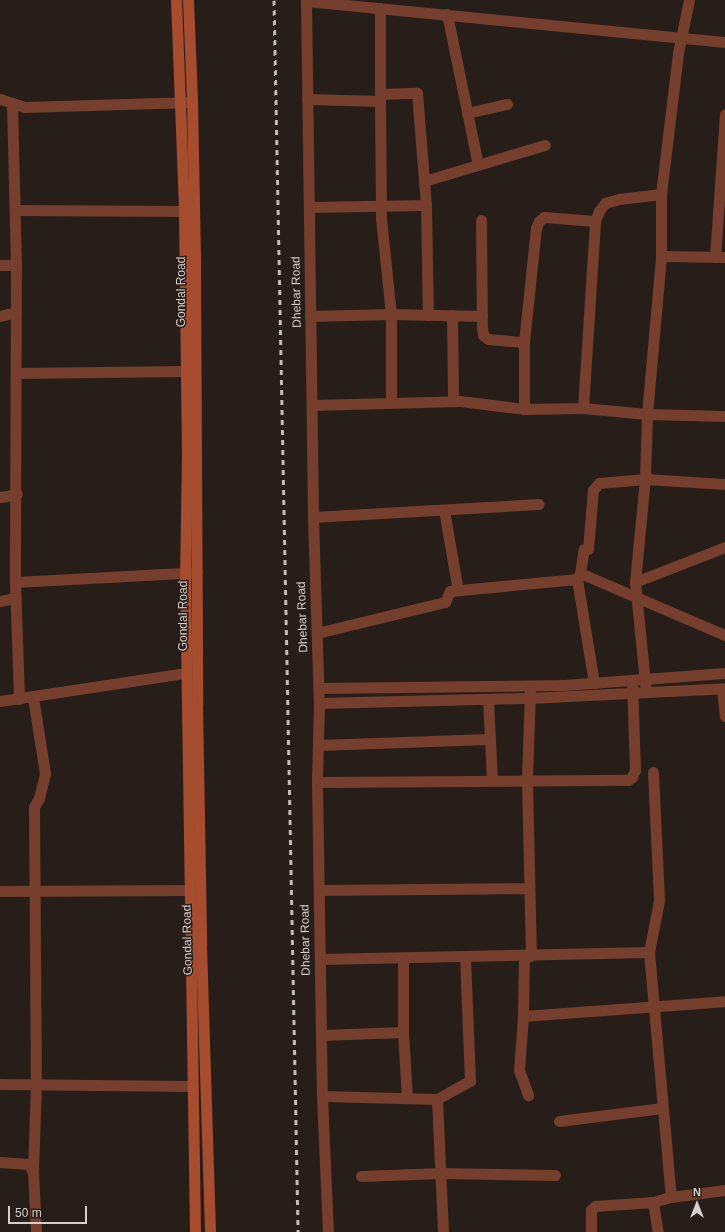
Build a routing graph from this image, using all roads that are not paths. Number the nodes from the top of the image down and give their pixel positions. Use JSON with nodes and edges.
{"nodes":[{"id":1,"x":176,"y":0,"type":"edge"},
{"id":2,"x":188,"y":0,"type":"edge"},
{"id":3,"x":306,"y":0,"type":"edge"},
{"id":4,"x":689,"y":0,"type":"edge"},
{"id":5,"x":380,"y":8,"type":"junction"},
{"id":6,"x":447,"y":14,"type":"junction"},
{"id":7,"x":681,"y":38,"type":"junction"},
{"id":8,"x":725,"y":42,"type":"edge"},
{"id":9,"x":380,"y":97,"type":"junction"},
{"id":10,"x":0,"y":99,"type":"edge"},
{"id":11,"x":307,"y":99,"type":"junction"},
{"id":12,"x":179,"y":102,"type":"junction"},
{"id":13,"x":192,"y":102,"type":"junction"},
{"id":14,"x":12,"y":103,"type":"junction"},
{"id":15,"x":507,"y":104,"type":"dead end"},
{"id":16,"x":468,"y":113,"type":"junction"},
{"id":17,"x":725,"y":114,"type":"edge"},
{"id":18,"x":545,"y":145,"type":"dead end"},
{"id":19,"x":478,"y":165,"type":"junction"},
{"id":20,"x":424,"y":181,"type":"junction"},
{"id":21,"x":661,"y":194,"type":"junction"},
{"id":22,"x":426,"y":205,"type":"junction"},
{"id":23,"x":382,"y":206,"type":"junction"},
{"id":24,"x":309,"y":207,"type":"junction"},
{"id":25,"x":15,"y":210,"type":"junction"},
{"id":26,"x":184,"y":211,"type":"junction"},
{"id":27,"x":481,"y":220,"type":"dead end"},
{"id":28,"x":595,"y":221,"type":"junction"},
{"id":29,"x":661,"y":256,"type":"junction"},
{"id":30,"x":720,"y":257,"type":"edge"},
{"id":31,"x":0,"y":265,"type":"edge"},
{"id":32,"x":16,"y":265,"type":"junction"},
{"id":33,"x":16,"y":312,"type":"junction"},
{"id":34,"x":391,"y":314,"type":"junction"},
{"id":35,"x":428,"y":315,"type":"junction"},
{"id":36,"x":452,"y":315,"type":"junction"},
{"id":37,"x":0,"y":316,"type":"edge"},
{"id":38,"x":310,"y":316,"type":"junction"},
{"id":39,"x":482,"y":316,"type":"junction"},
{"id":40,"x":524,"y":342,"type":"junction"},
{"id":41,"x":185,"y":371,"type":"junction"},
{"id":42,"x":16,"y":373,"type":"junction"},
{"id":43,"x":453,"y":401,"type":"junction"},
{"id":44,"x":391,"y":403,"type":"junction"},
{"id":45,"x":312,"y":405,"type":"junction"},
{"id":46,"x":584,"y":408,"type":"junction"},
{"id":47,"x":524,"y":409,"type":"junction"},
{"id":48,"x":647,"y":414,"type":"junction"},
{"id":49,"x":725,"y":416,"type":"edge"},
{"id":50,"x":645,"y":479,"type":"junction"},
{"id":51,"x":725,"y":484,"type":"edge"},
{"id":52,"x":17,"y":494,"type":"junction"},
{"id":53,"x":0,"y":498,"type":"edge"},
{"id":54,"x":539,"y":504,"type":"dead end"},
{"id":55,"x":444,"y":510,"type":"junction"},
{"id":56,"x":313,"y":517,"type":"junction"},
{"id":57,"x":725,"y":547,"type":"edge"},
{"id":58,"x":197,"y":572,"type":"junction"},
{"id":59,"x":185,"y":573,"type":"junction"},
{"id":60,"x":578,"y":576,"type":"junction"},
{"id":61,"x":15,"y":582,"type":"junction"},
{"id":62,"x":635,"y":582,"type":"junction"},
{"id":63,"x":458,"y":585,"type":"dead end"},
{"id":64,"x":636,"y":597,"type":"junction"},
{"id":65,"x":14,"y":598,"type":"junction"},
{"id":66,"x":0,"y":601,"type":"edge"},
{"id":67,"x":317,"y":633,"type":"junction"},
{"id":68,"x":725,"y":635,"type":"edge"},
{"id":69,"x":186,"y":673,"type":"junction"},
{"id":70,"x":725,"y":673,"type":"edge"},
{"id":71,"x":645,"y":680,"type":"junction"},
{"id":72,"x":632,"y":681,"type":"junction"},
{"id":73,"x":594,"y":683,"type":"junction"},
{"id":74,"x":530,"y":684,"type":"junction"},
{"id":75,"x":319,"y":688,"type":"junction"},
{"id":76,"x":724,"y":688,"type":"edge"},
{"id":77,"x":646,"y":692,"type":"junction"},
{"id":78,"x":632,"y":693,"type":"junction"},
{"id":79,"x":33,"y":696,"type":"junction"},
{"id":80,"x":530,"y":698,"type":"junction"},
{"id":81,"x":19,"y":699,"type":"junction"},
{"id":82,"x":488,"y":699,"type":"junction"},
{"id":83,"x":0,"y":701,"type":"edge"},
{"id":84,"x":319,"y":703,"type":"junction"},
{"id":85,"x":725,"y":716,"type":"edge"},
{"id":86,"x":489,"y":739,"type":"junction"},
{"id":87,"x":318,"y":746,"type":"junction"},
{"id":88,"x":654,"y":772,"type":"dead end"},
{"id":89,"x":492,"y":780,"type":"junction"},
{"id":90,"x":527,"y":780,"type":"junction"},
{"id":91,"x":317,"y":782,"type":"junction"},
{"id":92,"x":529,"y":888,"type":"junction"},
{"id":93,"x":191,"y":890,"type":"junction"},
{"id":94,"x":319,"y":890,"type":"junction"},
{"id":95,"x":0,"y":891,"type":"edge"},
{"id":96,"x":33,"y":891,"type":"junction"},
{"id":97,"x":649,"y":952,"type":"junction"},
{"id":98,"x":527,"y":956,"type":"junction"},
{"id":99,"x":465,"y":957,"type":"junction"},
{"id":100,"x":403,"y":958,"type":"junction"},
{"id":101,"x":320,"y":959,"type":"junction"},
{"id":102,"x":725,"y":1001,"type":"edge"},
{"id":103,"x":654,"y":1005,"type":"junction"},
{"id":104,"x":523,"y":1016,"type":"junction"},
{"id":105,"x":403,"y":1032,"type":"junction"},
{"id":106,"x":321,"y":1035,"type":"junction"},
{"id":107,"x":0,"y":1084,"type":"edge"},
{"id":108,"x":36,"y":1085,"type":"junction"},
{"id":109,"x":192,"y":1086,"type":"junction"},
{"id":110,"x":528,"y":1095,"type":"dead end"},
{"id":111,"x":322,"y":1096,"type":"junction"},
{"id":112,"x":407,"y":1098,"type":"junction"},
{"id":113,"x":437,"y":1099,"type":"junction"},
{"id":114,"x":662,"y":1108,"type":"junction"},
{"id":115,"x":559,"y":1121,"type":"dead end"},
{"id":116,"x":0,"y":1162,"type":"edge"},
{"id":117,"x":33,"y":1172,"type":"junction"},
{"id":118,"x":441,"y":1174,"type":"junction"},
{"id":119,"x":556,"y":1175,"type":"dead end"},
{"id":120,"x":361,"y":1176,"type":"dead end"},
{"id":121,"x":725,"y":1190,"type":"edge"},
{"id":122,"x":671,"y":1197,"type":"junction"},
{"id":123,"x":653,"y":1202,"type":"junction"},
{"id":124,"x":36,"y":1232,"type":"edge"},
{"id":125,"x":195,"y":1232,"type":"edge"},
{"id":126,"x":210,"y":1232,"type":"edge"},
{"id":127,"x":328,"y":1232,"type":"edge"},
{"id":128,"x":442,"y":1232,"type":"edge"},
{"id":129,"x":591,"y":1232,"type":"edge"},
{"id":130,"x":658,"y":1232,"type":"edge"}],
"edges":[{"from":1,"to":12,"type":"main road"},
{"from":2,"to":13,"type":"main road","name":"Gondal Road"},
{"from":3,"to":5,"type":"street"},
{"from":3,"to":11,"type":"street","name":"Dhebar Road"},
{"from":4,"to":7,"type":"street"},
{"from":5,"to":6,"type":"street"},
{"from":5,"to":9,"type":"street"},
{"from":6,"to":7,"type":"street"},
{"from":6,"to":16,"type":"street"},
{"from":7,"to":8,"type":"street"},
{"from":7,"to":21,"type":"street"},
{"from":9,"to":11,"type":"street"},
{"from":9,"to":20,"type":"street"},
{"from":9,"to":23,"type":"street"},
{"from":10,"to":14,"type":"street"},
{"from":11,"to":24,"type":"street","name":"Dhebar Road"},
{"from":12,"to":13,"type":"street"},
{"from":12,"to":14,"type":"street"},
{"from":12,"to":26,"type":"main road"},
{"from":13,"to":58,"type":"main road","name":"Gondal Road"},
{"from":14,"to":25,"type":"street"},
{"from":15,"to":16,"type":"street"},
{"from":16,"to":19,"type":"street"},
{"from":17,"to":30,"type":"street"},
{"from":18,"to":19,"type":"street"},
{"from":19,"to":20,"type":"street"},
{"from":20,"to":22,"type":"street"},
{"from":21,"to":28,"type":"street"},
{"from":21,"to":29,"type":"street"},
{"from":22,"to":23,"type":"street"},
{"from":22,"to":35,"type":"street"},
{"from":23,"to":24,"type":"street"},
{"from":23,"to":34,"type":"street"},
{"from":24,"to":38,"type":"street","name":"Dhebar Road"},
{"from":25,"to":26,"type":"street"},
{"from":25,"to":32,"type":"street"},
{"from":26,"to":41,"type":"main road"},
{"from":27,"to":39,"type":"street"},
{"from":28,"to":40,"type":"street"},
{"from":28,"to":46,"type":"street"},
{"from":29,"to":30,"type":"street"},
{"from":29,"to":48,"type":"street"},
{"from":31,"to":32,"type":"street"},
{"from":32,"to":33,"type":"street"},
{"from":33,"to":37,"type":"street"},
{"from":33,"to":42,"type":"street"},
{"from":34,"to":35,"type":"street"},
{"from":34,"to":38,"type":"street"},
{"from":34,"to":44,"type":"street"},
{"from":35,"to":36,"type":"street"},
{"from":36,"to":39,"type":"street"},
{"from":36,"to":43,"type":"street"},
{"from":38,"to":45,"type":"street","name":"Dhebar Road"},
{"from":39,"to":40,"type":"street"},
{"from":40,"to":47,"type":"street"},
{"from":41,"to":42,"type":"street"},
{"from":41,"to":59,"type":"main road"},
{"from":42,"to":52,"type":"street"},
{"from":43,"to":44,"type":"street"},
{"from":43,"to":47,"type":"street"},
{"from":44,"to":45,"type":"street"},
{"from":45,"to":56,"type":"street","name":"Dhebar Road"},
{"from":46,"to":47,"type":"street"},
{"from":46,"to":48,"type":"street"},
{"from":48,"to":49,"type":"street"},
{"from":48,"to":50,"type":"street"},
{"from":50,"to":51,"type":"street"},
{"from":50,"to":60,"type":"street"},
{"from":50,"to":62,"type":"street"},
{"from":52,"to":53,"type":"street"},
{"from":52,"to":61,"type":"street"},
{"from":54,"to":55,"type":"street"},
{"from":55,"to":56,"type":"street"},
{"from":55,"to":63,"type":"street"},
{"from":56,"to":67,"type":"street","name":"Dhebar Road"},
{"from":57,"to":62,"type":"street"},
{"from":58,"to":59,"type":"street"},
{"from":58,"to":126,"type":"main road","name":"Gondal Road"},
{"from":59,"to":61,"type":"street"},
{"from":59,"to":69,"type":"main road"},
{"from":60,"to":64,"type":"street"},
{"from":60,"to":67,"type":"street"},
{"from":60,"to":73,"type":"street"},
{"from":61,"to":65,"type":"street"},
{"from":62,"to":64,"type":"street"},
{"from":64,"to":68,"type":"street"},
{"from":64,"to":71,"type":"street"},
{"from":65,"to":66,"type":"street"},
{"from":65,"to":81,"type":"street"},
{"from":67,"to":75,"type":"street","name":"Dhebar Road"},
{"from":69,"to":79,"type":"street"},
{"from":69,"to":93,"type":"main road"},
{"from":70,"to":71,"type":"street"},
{"from":71,"to":72,"type":"street"},
{"from":71,"to":77,"type":"street"},
{"from":72,"to":73,"type":"street"},
{"from":72,"to":78,"type":"street"},
{"from":73,"to":74,"type":"street"},
{"from":74,"to":75,"type":"street"},
{"from":74,"to":80,"type":"street"},
{"from":75,"to":84,"type":"street","name":"Dhebar Road"},
{"from":76,"to":77,"type":"street"},
{"from":76,"to":85,"type":"street"},
{"from":77,"to":78,"type":"street"},
{"from":78,"to":80,"type":"street"},
{"from":78,"to":90,"type":"street"},
{"from":79,"to":81,"type":"street"},
{"from":79,"to":96,"type":"street"},
{"from":80,"to":82,"type":"street"},
{"from":80,"to":90,"type":"street"},
{"from":81,"to":83,"type":"street"},
{"from":82,"to":84,"type":"street"},
{"from":82,"to":86,"type":"street"},
{"from":84,"to":87,"type":"street","name":"Dhebar Road"},
{"from":86,"to":87,"type":"street"},
{"from":86,"to":89,"type":"street"},
{"from":87,"to":91,"type":"street","name":"Dhebar Road"},
{"from":88,"to":97,"type":"street"},
{"from":89,"to":90,"type":"street"},
{"from":89,"to":91,"type":"street"},
{"from":90,"to":92,"type":"street"},
{"from":91,"to":94,"type":"street","name":"Dhebar Road"},
{"from":92,"to":94,"type":"street"},
{"from":92,"to":98,"type":"street"},
{"from":93,"to":96,"type":"street"},
{"from":93,"to":109,"type":"main road"},
{"from":94,"to":101,"type":"street","name":"Dhebar Road"},
{"from":95,"to":96,"type":"street"},
{"from":96,"to":108,"type":"street"},
{"from":97,"to":98,"type":"street"},
{"from":97,"to":103,"type":"street"},
{"from":98,"to":99,"type":"street"},
{"from":98,"to":104,"type":"street"},
{"from":99,"to":100,"type":"street"},
{"from":99,"to":113,"type":"street"},
{"from":100,"to":101,"type":"street"},
{"from":100,"to":105,"type":"street"},
{"from":101,"to":106,"type":"street","name":"Dhebar Road"},
{"from":102,"to":103,"type":"street"},
{"from":103,"to":104,"type":"street"},
{"from":103,"to":114,"type":"street"},
{"from":104,"to":110,"type":"street"},
{"from":105,"to":106,"type":"street"},
{"from":105,"to":112,"type":"street"},
{"from":106,"to":111,"type":"street","name":"Dhebar Road"},
{"from":107,"to":108,"type":"street"},
{"from":108,"to":109,"type":"street"},
{"from":108,"to":117,"type":"street"},
{"from":109,"to":125,"type":"main road"},
{"from":111,"to":112,"type":"street"},
{"from":111,"to":127,"type":"street","name":"Dhebar Road"},
{"from":112,"to":113,"type":"street"},
{"from":113,"to":118,"type":"street"},
{"from":114,"to":115,"type":"street"},
{"from":114,"to":122,"type":"street"},
{"from":116,"to":117,"type":"street"},
{"from":117,"to":124,"type":"street"},
{"from":118,"to":119,"type":"street"},
{"from":118,"to":120,"type":"street"},
{"from":118,"to":128,"type":"street"},
{"from":121,"to":122,"type":"street"},
{"from":122,"to":123,"type":"street"},
{"from":123,"to":129,"type":"street"},
{"from":123,"to":130,"type":"street"}]}
